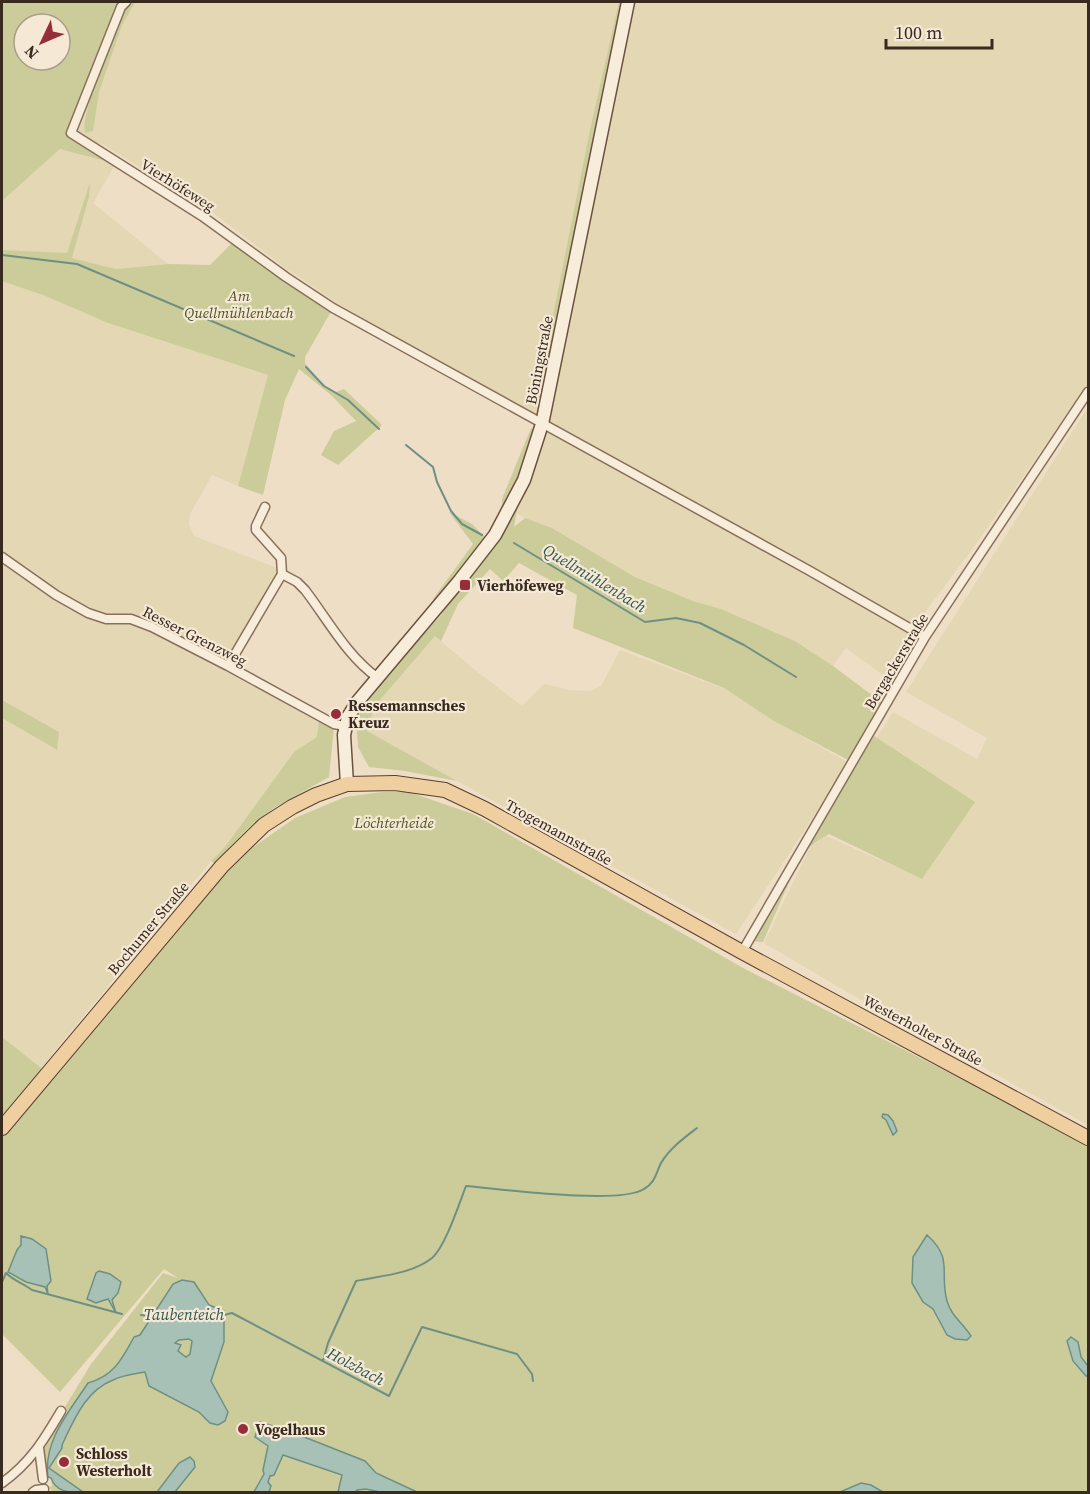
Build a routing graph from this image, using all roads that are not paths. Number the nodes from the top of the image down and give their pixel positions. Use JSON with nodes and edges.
{"nodes":[{"id":1,"x":126,"y":2,"type":"edge"},
{"id":2,"x":628,"y":2,"type":"edge"},
{"id":3,"x":1089,"y":392,"type":"edge"},
{"id":4,"x":542,"y":424,"type":"junction"},
{"id":5,"x":265,"y":507,"type":"dead end"},
{"id":6,"x":2,"y":557,"type":"edge"},
{"id":7,"x":282,"y":574,"type":"junction"},
{"id":8,"x":925,"y":637,"type":"junction"},
{"id":9,"x":228,"y":666,"type":"junction"},
{"id":10,"x":378,"y":678,"type":"junction"},
{"id":11,"x":345,"y":726,"type":"junction"},
{"id":12,"x":347,"y":784,"type":"junction"},
{"id":13,"x":742,"y":952,"type":"junction"},
{"id":14,"x":2,"y":1128,"type":"edge"},
{"id":15,"x":1089,"y":1138,"type":"edge"},
{"id":16,"x":61,"y":1411,"type":"dead end"},
{"id":17,"x":39,"y":1448,"type":"junction"},
{"id":18,"x":2,"y":1483,"type":"edge"},
{"id":19,"x":45,"y":1487,"type":"edge"},
{"id":20,"x":33,"y":1492,"type":"edge"}],
"edges":[{"from":1,"to":4,"type":"street","name":"Vierhöfeweg"},
{"from":2,"to":4,"type":"main road","name":"Böningstraße"},
{"from":3,"to":8,"type":"street","name":"Bergackerstraße"},
{"from":4,"to":8,"type":"street","name":"Vierhöfeweg"},
{"from":4,"to":10,"type":"main road","name":"Böningstraße"},
{"from":5,"to":7,"type":"street"},
{"from":6,"to":9,"type":"street","name":"Resser Grenzweg"},
{"from":7,"to":9,"type":"street"},
{"from":7,"to":10,"type":"street"},
{"from":8,"to":13,"type":"street","name":"Bergackerstraße"},
{"from":9,"to":11,"type":"street","name":"Resser Grenzweg"},
{"from":10,"to":11,"type":"main road","name":"Böningstraße"},
{"from":11,"to":12,"type":"main road","name":"Böningstraße"},
{"from":12,"to":13,"type":"main road","name":"Trogemannstraße"},
{"from":12,"to":14,"type":"main road","name":"Bochumer Straße"},
{"from":13,"to":15,"type":"main road","name":"Westerholter Straße"},
{"from":16,"to":17,"type":"street"},
{"from":17,"to":18,"type":"street"},
{"from":17,"to":19,"type":"street"},
{"from":19,"to":20,"type":"street"}]}
